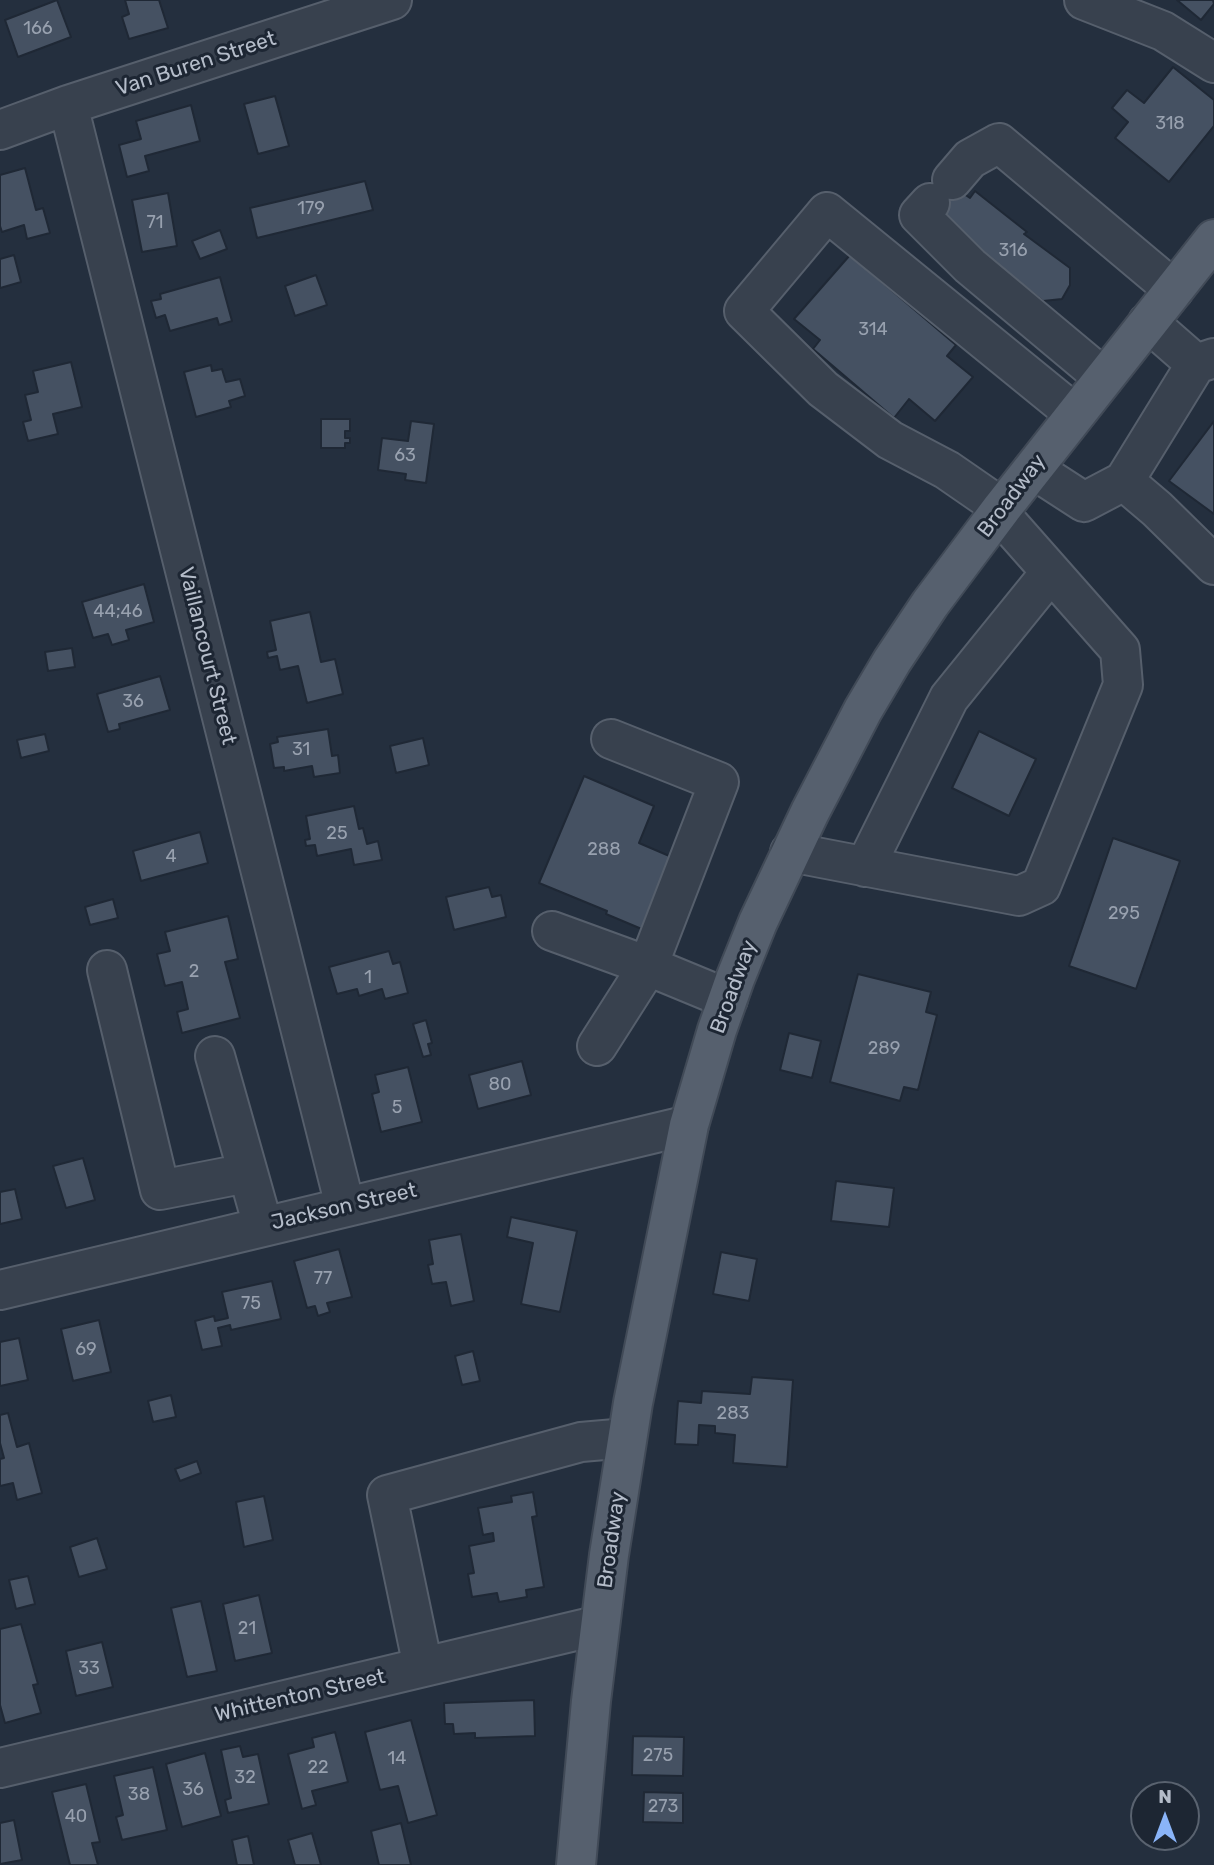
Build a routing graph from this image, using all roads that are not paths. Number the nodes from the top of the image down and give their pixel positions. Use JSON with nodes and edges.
{"nodes":[{"id":1,"x":392,"y":0,"type":"edge"},
{"id":2,"x":1084,"y":0,"type":"edge"},
{"id":3,"x":1214,"y":64,"type":"edge"},
{"id":4,"x":68,"y":105,"type":"junction"},
{"id":5,"x":0,"y":130,"type":"edge"},
{"id":6,"x":1214,"y":239,"type":"edge"},
{"id":7,"x":1174,"y":290,"type":"junction"},
{"id":8,"x":1148,"y":322,"type":"junction"},
{"id":9,"x":1205,"y":361,"type":"edge"},
{"id":10,"x":1104,"y":378,"type":"junction"},
{"id":11,"x":1075,"y":414,"type":"junction"},
{"id":12,"x":1033,"y":469,"type":"junction"},
{"id":13,"x":1124,"y":481,"type":"junction"},
{"id":14,"x":1000,"y":511,"type":"junction"},
{"id":15,"x":1214,"y":565,"type":"edge"},
{"id":16,"x":1051,"y":572,"type":"junction"},
{"id":17,"x":611,"y":740,"type":"dead end"},
{"id":18,"x":790,"y":852,"type":"junction"},
{"id":19,"x":864,"y":867,"type":"junction"},
{"id":20,"x":552,"y":931,"type":"dead end"},
{"id":21,"x":648,"y":966,"type":"junction"},
{"id":22,"x":107,"y":971,"type":"dead end"},
{"id":23,"x":728,"y":999,"type":"junction"},
{"id":24,"x":597,"y":1046,"type":"dead end"},
{"id":25,"x":215,"y":1056,"type":"dead end"},
{"id":26,"x":689,"y":1125,"type":"junction"},
{"id":27,"x":247,"y":1173,"type":"junction"},
{"id":28,"x":345,"y":1206,"type":"junction"},
{"id":29,"x":262,"y":1226,"type":"junction"},
{"id":30,"x":0,"y":1290,"type":"edge"},
{"id":31,"x":627,"y":1438,"type":"junction"},
{"id":32,"x":600,"y":1625,"type":"junction"},
{"id":33,"x":423,"y":1667,"type":"junction"},
{"id":34,"x":0,"y":1768,"type":"edge"},
{"id":35,"x":576,"y":1865,"type":"edge"}],
"edges":[{"from":1,"to":4,"type":"street","name":"Van Buren Street"},
{"from":2,"to":3,"type":"street"},
{"from":4,"to":5,"type":"street","name":"Van Buren Street"},
{"from":4,"to":28,"type":"street","name":"Vaillancourt Street"},
{"from":6,"to":7,"type":"main road","name":"Broadway"},
{"from":7,"to":8,"type":"main road","name":"Broadway"},
{"from":7,"to":10,"type":"street"},
{"from":8,"to":9,"type":"street"},
{"from":8,"to":10,"type":"main road","name":"Broadway"},
{"from":9,"to":13,"type":"street"},
{"from":10,"to":11,"type":"main road","name":"Broadway"},
{"from":11,"to":12,"type":"main road","name":"Broadway"},
{"from":11,"to":14,"type":"street"},
{"from":12,"to":13,"type":"street"},
{"from":12,"to":14,"type":"main road","name":"Broadway"},
{"from":13,"to":15,"type":"street"},
{"from":14,"to":16,"type":"street"},
{"from":14,"to":18,"type":"main road","name":"Broadway"},
{"from":16,"to":19,"type":"street"},
{"from":16,"to":19,"type":"street"},
{"from":17,"to":21,"type":"street"},
{"from":18,"to":19,"type":"street"},
{"from":18,"to":23,"type":"main road","name":"Broadway"},
{"from":20,"to":21,"type":"street"},
{"from":21,"to":23,"type":"street"},
{"from":21,"to":24,"type":"street"},
{"from":22,"to":27,"type":"street"},
{"from":23,"to":26,"type":"main road","name":"Broadway"},
{"from":25,"to":27,"type":"street"},
{"from":26,"to":28,"type":"street","name":"Jackson Street"},
{"from":26,"to":31,"type":"main road","name":"Broadway"},
{"from":27,"to":29,"type":"street"},
{"from":28,"to":29,"type":"street","name":"Jackson Street"},
{"from":29,"to":30,"type":"street","name":"Jackson Street"},
{"from":31,"to":32,"type":"main road","name":"Broadway"},
{"from":31,"to":33,"type":"street"},
{"from":32,"to":33,"type":"street","name":"Whittenton Street"},
{"from":32,"to":35,"type":"main road","name":"Broadway"},
{"from":33,"to":34,"type":"street","name":"Whittenton Street"}]}
